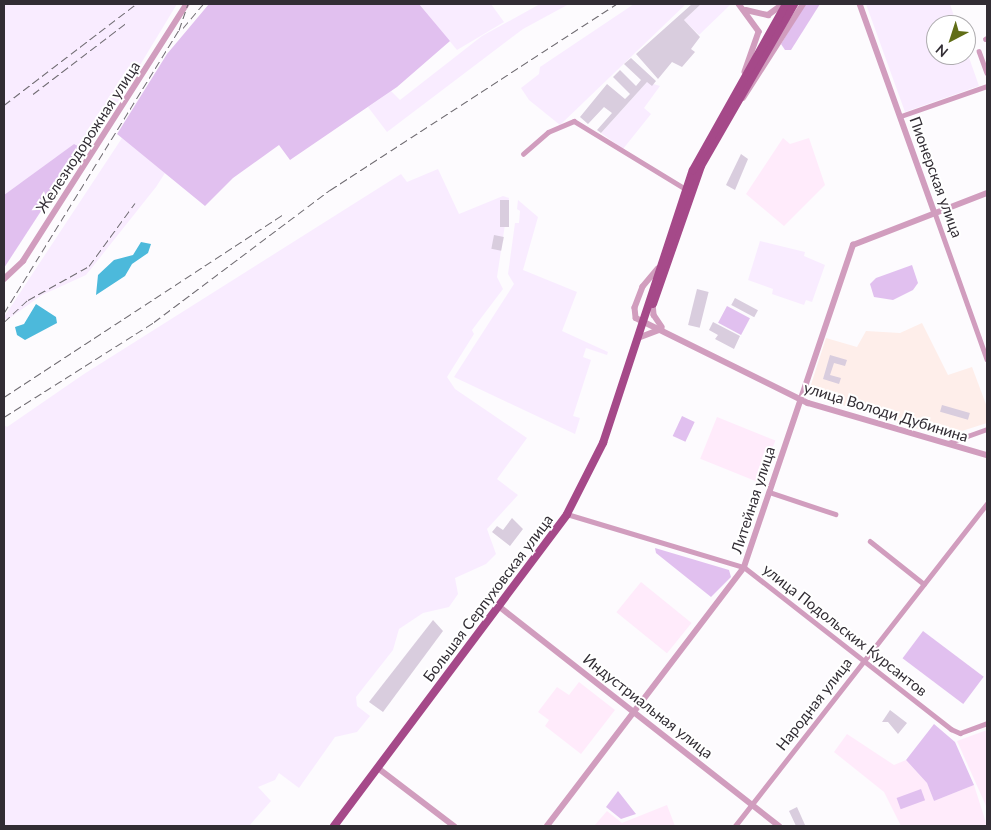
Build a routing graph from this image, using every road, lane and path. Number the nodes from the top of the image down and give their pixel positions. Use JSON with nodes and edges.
{"nodes":[{"id":1,"x":187,"y":4,"type":"edge"},
{"id":2,"x":784,"y":4,"type":"edge"},
{"id":3,"x":794,"y":4,"type":"edge"},
{"id":4,"x":803,"y":4,"type":"edge"},
{"id":5,"x":860,"y":4,"type":"edge"},
{"id":6,"x":740,"y":6,"type":"edge"},
{"id":7,"x":979,"y":51,"type":"dead end"},
{"id":8,"x":987,"y":73,"type":"edge"},
{"id":9,"x":744,"y":76,"type":"junction"},
{"id":10,"x":987,"y":86,"type":"edge"},
{"id":11,"x":901,"y":116,"type":"junction"},
{"id":12,"x":727,"y":119,"type":"junction"},
{"id":13,"x":522,"y":154,"type":"dead end"},
{"id":14,"x":686,"y":189,"type":"junction"},
{"id":15,"x":987,"y":194,"type":"edge"},
{"id":16,"x":935,"y":213,"type":"junction"},
{"id":17,"x":4,"y":279,"type":"edge"},
{"id":18,"x":653,"y":303,"type":"junction"},
{"id":19,"x":644,"y":321,"type":"junction"},
{"id":20,"x":663,"y":329,"type":"junction"},
{"id":21,"x":638,"y":338,"type":"junction"},
{"id":22,"x":987,"y":359,"type":"edge"},
{"id":23,"x":799,"y":400,"type":"junction"},
{"id":24,"x":987,"y":429,"type":"edge"},
{"id":25,"x":948,"y":443,"type":"junction"},
{"id":26,"x":987,"y":455,"type":"edge"},
{"id":27,"x":768,"y":492,"type":"junction"},
{"id":28,"x":987,"y":504,"type":"edge"},
{"id":29,"x":567,"y":514,"type":"junction"},
{"id":30,"x":835,"y":514,"type":"dead end"},
{"id":31,"x":870,"y":541,"type":"dead end"},
{"id":32,"x":744,"y":568,"type":"junction"},
{"id":33,"x":924,"y":584,"type":"junction"},
{"id":34,"x":500,"y":607,"type":"junction"},
{"id":35,"x":864,"y":660,"type":"junction"},
{"id":36,"x":634,"y":711,"type":"junction"},
{"id":37,"x":987,"y":723,"type":"edge"},
{"id":38,"x":378,"y":768,"type":"junction"},
{"id":39,"x":753,"y":803,"type":"junction"},
{"id":40,"x":334,"y":826,"type":"edge"},
{"id":41,"x":454,"y":826,"type":"edge"},
{"id":42,"x":547,"y":826,"type":"edge"},
{"id":43,"x":735,"y":826,"type":"edge"},
{"id":44,"x":779,"y":826,"type":"edge"}],
"edges":[{"from":1,"to":17,"type":"street","name":"Железнодорожная улица"},
{"from":2,"to":6,"type":"street"},
{"from":2,"to":9,"type":"main road","name":"Большая Серпуховская улица"},
{"from":3,"to":12,"type":"main road","name":"Большая Серпуховская улица"},
{"from":4,"to":12,"type":"street"},
{"from":5,"to":11,"type":"street","name":"Пионерская улица"},
{"from":6,"to":9,"type":"street"},
{"from":7,"to":8,"type":"street"},
{"from":9,"to":14,"type":"main road","name":"Большая Серпуховская улица"},
{"from":10,"to":11,"type":"street"},
{"from":11,"to":16,"type":"street","name":"Пионерская улица"},
{"from":12,"to":18,"type":"main road","name":"Большая Серпуховская улица"},
{"from":13,"to":14,"type":"street"},
{"from":14,"to":19,"type":"main road","name":"Большая Серпуховская улица"},
{"from":15,"to":16,"type":"street"},
{"from":16,"to":22,"type":"street","name":"Пионерская улица"},
{"from":16,"to":23,"type":"street","name":"Литейная улица"},
{"from":18,"to":19,"type":"main road","name":"Большая Серпуховская улица"},
{"from":18,"to":20,"type":"street"},
{"from":19,"to":20,"type":"street","name":"улица Володи Дубинина"},
{"from":19,"to":21,"type":"main road","name":"Большая Серпуховская улица"},
{"from":20,"to":21,"type":"street"},
{"from":20,"to":23,"type":"street","name":"улица Володи Дубинина"},
{"from":21,"to":29,"type":"main road","name":"Большая Серпуховская улица"},
{"from":23,"to":25,"type":"street","name":"улица Володи Дубинина"},
{"from":23,"to":27,"type":"street","name":"Литейная улица"},
{"from":24,"to":25,"type":"street"},
{"from":25,"to":26,"type":"street","name":"улица Володи Дубинина"},
{"from":27,"to":30,"type":"street"},
{"from":27,"to":32,"type":"street","name":"Литейная улица"},
{"from":28,"to":33,"type":"street","name":"Народная улица"},
{"from":29,"to":32,"type":"street","name":"улица Подольских Курсантов"},
{"from":29,"to":34,"type":"main road","name":"Большая Серпуховская улица"},
{"from":31,"to":33,"type":"street"},
{"from":32,"to":35,"type":"street","name":"улица Подольских Курсантов"},
{"from":32,"to":36,"type":"street","name":"Литейная улица"},
{"from":33,"to":35,"type":"street","name":"Народная улица"},
{"from":34,"to":36,"type":"street","name":"Индустриальная улица"},
{"from":34,"to":38,"type":"main road","name":"Большая Серпуховская улица"},
{"from":35,"to":37,"type":"street","name":"улица Подольских Курсантов"},
{"from":35,"to":39,"type":"street","name":"Народная улица"},
{"from":36,"to":39,"type":"street","name":"Индустриальная улица"},
{"from":36,"to":42,"type":"street","name":"Литейная улица"},
{"from":38,"to":40,"type":"main road","name":"Большая Серпуховская улица"},
{"from":38,"to":41,"type":"street"},
{"from":39,"to":43,"type":"street","name":"Народная улица"},
{"from":39,"to":44,"type":"street","name":"Индустриальная улица"}]}
